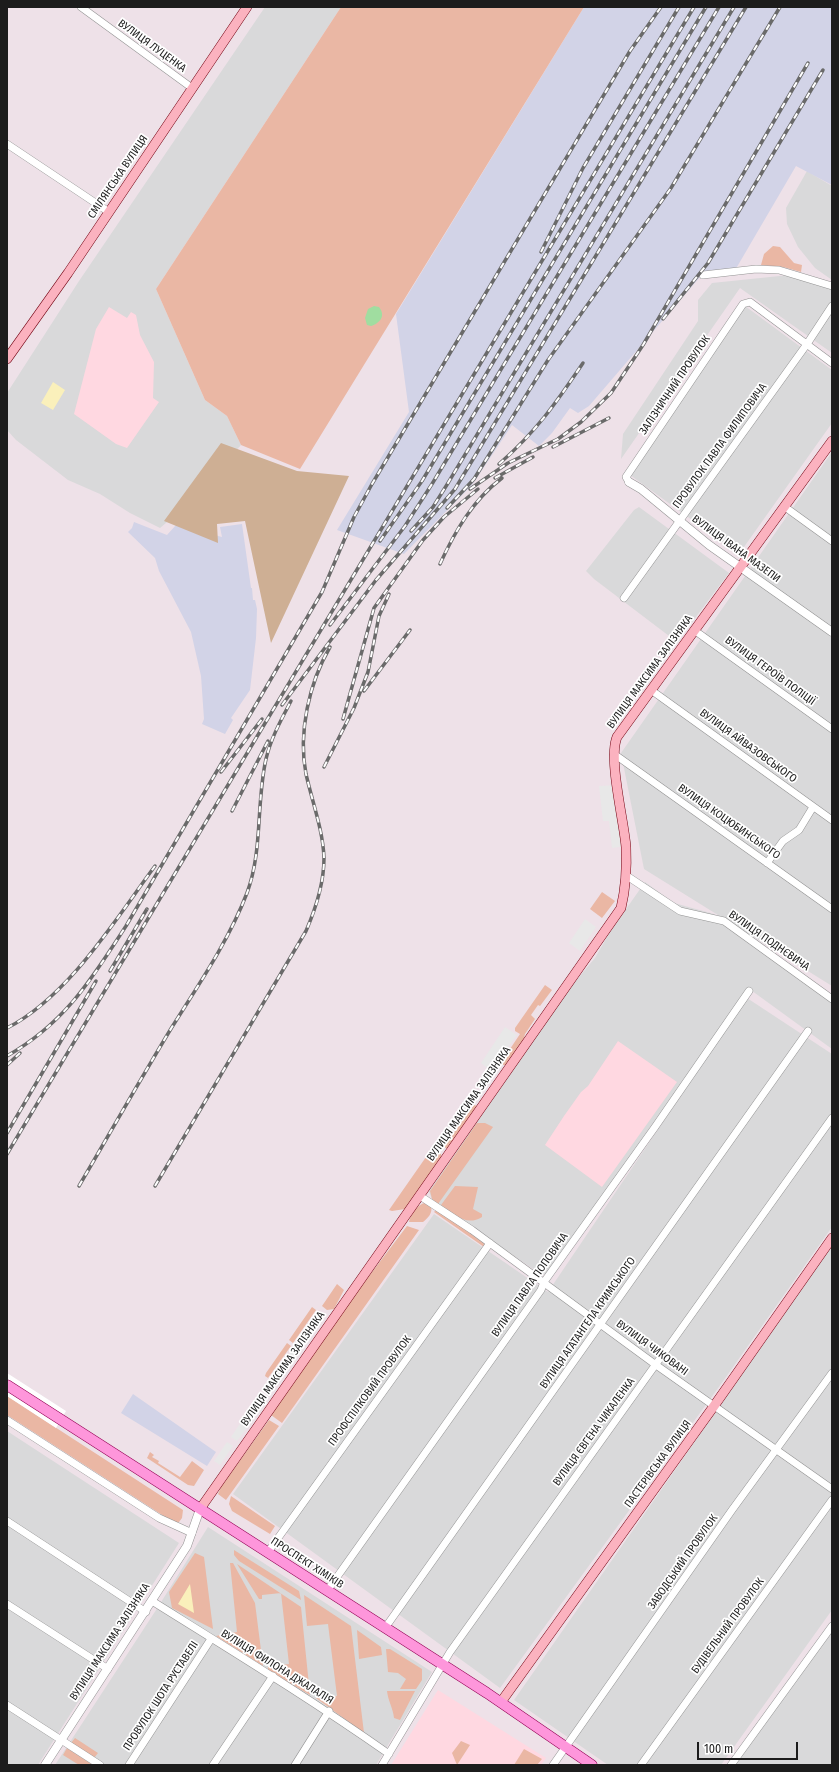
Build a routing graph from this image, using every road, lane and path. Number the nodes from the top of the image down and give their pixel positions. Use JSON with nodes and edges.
{"nodes":[{"id":1,"x":81,"y":7,"type":"edge"},
{"id":2,"x":247,"y":7,"type":"edge"},
{"id":3,"x":192,"y":88,"type":"junction"},
{"id":4,"x":7,"y":144,"type":"edge"},
{"id":5,"x":109,"y":212,"type":"junction"},
{"id":6,"x":703,"y":276,"type":"dead end"},
{"id":7,"x":832,"y":286,"type":"edge"},
{"id":8,"x":832,"y":306,"type":"edge"},
{"id":9,"x":807,"y":344,"type":"junction"},
{"id":10,"x":7,"y":359,"type":"edge"},
{"id":11,"x":832,"y":363,"type":"edge"},
{"id":12,"x":832,"y":441,"type":"edge"},
{"id":13,"x":829,"y":452,"type":"edge"},
{"id":14,"x":628,"y":482,"type":"joint"},
{"id":15,"x":785,"y":507,"type":"junction"},
{"id":16,"x":679,"y":521,"type":"junction"},
{"id":17,"x":832,"y":541,"type":"edge"},
{"id":18,"x":742,"y":567,"type":"junction"},
{"id":19,"x":624,"y":598,"type":"dead end"},
{"id":20,"x":694,"y":630,"type":"junction"},
{"id":21,"x":832,"y":632,"type":"edge"},
{"id":22,"x":651,"y":690,"type":"junction"},
{"id":23,"x":832,"y":730,"type":"edge"},
{"id":24,"x":614,"y":754,"type":"junction"},
{"id":25,"x":813,"y":807,"type":"junction"},
{"id":26,"x":832,"y":820,"type":"edge"},
{"id":27,"x":767,"y":863,"type":"junction"},
{"id":28,"x":627,"y":876,"type":"junction"},
{"id":29,"x":832,"y":909,"type":"edge"},
{"id":30,"x":749,"y":991,"type":"dead end"},
{"id":31,"x":832,"y":999,"type":"edge"},
{"id":32,"x":808,"y":1031,"type":"dead end"},
{"id":33,"x":832,"y":1118,"type":"edge"},
{"id":34,"x":420,"y":1196,"type":"junction"},
{"id":35,"x":832,"y":1238,"type":"edge"},
{"id":36,"x":490,"y":1243,"type":"junction"},
{"id":37,"x":544,"y":1282,"type":"junction"},
{"id":38,"x":600,"y":1325,"type":"junction"},
{"id":39,"x":656,"y":1365,"type":"junction"},
{"id":40,"x":832,"y":1373,"type":"edge"},
{"id":41,"x":7,"y":1385,"type":"edge"},
{"id":42,"x":714,"y":1406,"type":"junction"},
{"id":43,"x":7,"y":1420,"type":"edge"},
{"id":44,"x":776,"y":1451,"type":"junction"},
{"id":45,"x":832,"y":1489,"type":"edge"},
{"id":46,"x":832,"y":1500,"type":"edge"},
{"id":47,"x":200,"y":1509,"type":"junction"},
{"id":48,"x":7,"y":1521,"type":"edge"},
{"id":49,"x":192,"y":1533,"type":"junction"},
{"id":50,"x":268,"y":1552,"type":"junction"},
{"id":51,"x":327,"y":1591,"type":"junction"},
{"id":52,"x":152,"y":1601,"type":"junction"},
{"id":53,"x":7,"y":1604,"type":"edge"},
{"id":54,"x":146,"y":1612,"type":"junction"},
{"id":55,"x":832,"y":1626,"type":"edge"},
{"id":56,"x":385,"y":1628,"type":"junction"},
{"id":57,"x":211,"y":1639,"type":"junction"},
{"id":58,"x":442,"y":1664,"type":"junction"},
{"id":59,"x":108,"y":1669,"type":"junction"},
{"id":60,"x":273,"y":1676,"type":"junction"},
{"id":61,"x":501,"y":1702,"type":"junction"},
{"id":62,"x":7,"y":1705,"type":"edge"},
{"id":63,"x":329,"y":1711,"type":"junction"},
{"id":64,"x":61,"y":1739,"type":"junction"},
{"id":65,"x":566,"y":1747,"type":"junction"},
{"id":66,"x":389,"y":1754,"type":"junction"},
{"id":67,"x":45,"y":1765,"type":"edge"},
{"id":68,"x":100,"y":1765,"type":"edge"},
{"id":69,"x":129,"y":1765,"type":"edge"},
{"id":70,"x":213,"y":1765,"type":"edge"},
{"id":71,"x":295,"y":1765,"type":"edge"},
{"id":72,"x":382,"y":1765,"type":"edge"},
{"id":73,"x":553,"y":1765,"type":"edge"},
{"id":74,"x":592,"y":1765,"type":"edge"},
{"id":75,"x":641,"y":1765,"type":"edge"},
{"id":76,"x":731,"y":1765,"type":"edge"}],
"edges":[{"from":1,"to":3,"type":"street","name":"ВУЛИЦЯ ЛУЦЕНКА"},
{"from":2,"to":3,"type":"main road","name":"СМІЛЯНСЬКА ВУЛИЦЯ"},
{"from":3,"to":5,"type":"main road","name":"СМІЛЯНСЬКА ВУЛИЦЯ"},
{"from":4,"to":5,"type":"street"},
{"from":5,"to":10,"type":"main road","name":"СМІЛЯНСЬКА ВУЛИЦЯ"},
{"from":6,"to":7,"type":"street"},
{"from":8,"to":9,"type":"street","name":"ПРОВУЛОК ПАВЛА ФИЛИПОВИЧА"},
{"from":9,"to":11,"type":"street"},
{"from":9,"to":14,"type":"street","name":"ЗАЛІЗНИЧНИЙ ПРОВУЛОК"},
{"from":9,"to":16,"type":"street","name":"ПРОВУЛОК ПАВЛА ФИЛИПОВИЧА"},
{"from":12,"to":13,"type":"main road","name":"ВУЛИЦЯ МАКСИМА ЗАЛІЗНЯКА"},
{"from":13,"to":15,"type":"main road","name":"ВУЛИЦЯ МАКСИМА ЗАЛІЗНЯКА"},
{"from":14,"to":16,"type":"street","name":"ВУЛИЦЯ ІВАНА МАЗЕПИ"},
{"from":15,"to":17,"type":"street"},
{"from":15,"to":18,"type":"main road","name":"ВУЛИЦЯ МАКСИМА ЗАЛІЗНЯКА"},
{"from":16,"to":18,"type":"street","name":"ВУЛИЦЯ ІВАНА МАЗЕПИ"},
{"from":16,"to":19,"type":"street","name":"ПРОВУЛОК ПАВЛА ФИЛИПОВИЧА"},
{"from":18,"to":20,"type":"main road","name":"ВУЛИЦЯ МАКСИМА ЗАЛІЗНЯКА"},
{"from":18,"to":21,"type":"street","name":"ВУЛИЦЯ ІВАНА МАЗЕПИ"},
{"from":20,"to":22,"type":"main road","name":"ВУЛИЦЯ МАКСИМА ЗАЛІЗНЯКА"},
{"from":20,"to":23,"type":"street","name":"ВУЛИЦЯ ГЕРОЇВ ПОЛІЦІЇ"},
{"from":22,"to":24,"type":"main road","name":"ВУЛИЦЯ МАКСИМА ЗАЛІЗНЯКА"},
{"from":22,"to":25,"type":"street","name":"ВУЛИЦЯ АЙВАЗОВСЬКОГО"},
{"from":24,"to":27,"type":"street","name":"ВУЛИЦЯ КОЦЮБИНСЬКОГО"},
{"from":24,"to":28,"type":"main road","name":"ВУЛИЦЯ МАКСИМА ЗАЛІЗНЯКА"},
{"from":25,"to":26,"type":"street","name":"ВУЛИЦЯ АЙВАЗОВСЬКОГО"},
{"from":25,"to":27,"type":"street"},
{"from":27,"to":29,"type":"street","name":"ВУЛИЦЯ КОЦЮБИНСЬКОГО"},
{"from":28,"to":31,"type":"street","name":"ВУЛИЦЯ ПОДНЄВИЧА"},
{"from":28,"to":34,"type":"main road","name":"ВУЛИЦЯ МАКСИМА ЗАЛІЗНЯКА"},
{"from":30,"to":37,"type":"street","name":"ВУЛИЦЯ ПАВЛА ПОПОВИЧА"},
{"from":32,"to":38,"type":"street","name":"ВУЛИЦЯ АГАТАНГЕЛА КРИМСЬКОГО"},
{"from":33,"to":39,"type":"street","name":"ВУЛИЦЯ ЄВГЕНА ЧИКАЛЕНКА"},
{"from":34,"to":36,"type":"street","name":"ВУЛИЦЯ ЧИКОВАНІ"},
{"from":34,"to":47,"type":"main road","name":"ВУЛИЦЯ МАКСИМА ЗАЛІЗНЯКА"},
{"from":35,"to":42,"type":"main road","name":"ПАСТЕРІВСЬКА ВУЛИЦЯ"},
{"from":36,"to":37,"type":"street","name":"ВУЛИЦЯ ЧИКОВАНІ"},
{"from":36,"to":50,"type":"street","name":"ПРОФСПІЛКОВИЙ ПРОВУЛОК"},
{"from":37,"to":38,"type":"street","name":"ВУЛИЦЯ ЧИКОВАНІ"},
{"from":37,"to":51,"type":"street","name":"ВУЛИЦЯ ПАВЛА ПОПОВИЧА"},
{"from":38,"to":39,"type":"street","name":"ВУЛИЦЯ ЧИКОВАНІ"},
{"from":38,"to":56,"type":"street","name":"ВУЛИЦЯ АГАТАНГЕЛА КРИМСЬКОГО"},
{"from":39,"to":42,"type":"street","name":"ВУЛИЦЯ ЧИКОВАНІ"},
{"from":39,"to":58,"type":"street","name":"ВУЛИЦЯ ЄВГЕНА ЧИКАЛЕНКА"},
{"from":40,"to":44,"type":"street","name":"ЗАВОДСЬКИЙ ПРОВУЛОК"},
{"from":41,"to":47,"type":"main road","name":"ПРОСПЕКТ ХІМІКІВ"},
{"from":42,"to":44,"type":"street","name":"ВУЛИЦЯ ЧИКОВАНІ"},
{"from":42,"to":61,"type":"main road","name":"ПАСТЕРІВСЬКА ВУЛИЦЯ"},
{"from":43,"to":49,"type":"street"},
{"from":44,"to":45,"type":"street","name":"ВУЛИЦЯ ЧИКОВАНІ"},
{"from":44,"to":65,"type":"street","name":"ЗАВОДСЬКИЙ ПРОВУЛОК"},
{"from":46,"to":75,"type":"street","name":"БУДІВЕЛЬНИЙ ПРОВУЛОК"},
{"from":47,"to":49,"type":"street","name":"ВУЛИЦЯ МАКСИМА ЗАЛІЗНЯКА"},
{"from":47,"to":50,"type":"main road","name":"ПРОСПЕКТ ХІМІКІВ"},
{"from":48,"to":54,"type":"street"},
{"from":49,"to":52,"type":"street","name":"ВУЛИЦЯ МАКСИМА ЗАЛІЗНЯКА"},
{"from":50,"to":51,"type":"main road","name":"ПРОСПЕКТ ХІМІКІВ"},
{"from":51,"to":56,"type":"main road","name":"ПРОСПЕКТ ХІМІКІВ"},
{"from":52,"to":54,"type":"street","name":"ВУЛИЦЯ МАКСИМА ЗАЛІЗНЯКА"},
{"from":52,"to":57,"type":"street","name":"ВУЛИЦЯ ФИЛОНА ДЖАЛАЛІЯ"},
{"from":53,"to":59,"type":"street"},
{"from":54,"to":59,"type":"street","name":"ВУЛИЦЯ МАКСИМА ЗАЛІЗНЯКА"},
{"from":55,"to":76,"type":"street"},
{"from":56,"to":58,"type":"main road","name":"ПРОСПЕКТ ХІМІКІВ"},
{"from":57,"to":60,"type":"street","name":"ВУЛИЦЯ ФИЛОНА ДЖАЛАЛІЯ"},
{"from":57,"to":69,"type":"street","name":"ПРОВУЛОК ШОТА РУСТАВЕЛІ"},
{"from":58,"to":61,"type":"main road","name":"ПРОСПЕКТ ХІМІКІВ"},
{"from":58,"to":66,"type":"street","name":"ВУЛИЦЯ ЄВГЕНА ЧИКАЛЕНКА"},
{"from":59,"to":64,"type":"street","name":"ВУЛИЦЯ МАКСИМА ЗАЛІЗНЯКА"},
{"from":60,"to":63,"type":"street","name":"ВУЛИЦЯ ФИЛОНА ДЖАЛАЛІЯ"},
{"from":60,"to":70,"type":"street"},
{"from":61,"to":65,"type":"main road","name":"ПРОСПЕКТ ХІМІКІВ"},
{"from":62,"to":64,"type":"street"},
{"from":63,"to":66,"type":"street","name":"ВУЛИЦЯ ФИЛОНА ДЖАЛАЛІЯ"},
{"from":63,"to":71,"type":"street"},
{"from":64,"to":67,"type":"street","name":"ВУЛИЦЯ МАКСИМА ЗАЛІЗНЯКА"},
{"from":64,"to":68,"type":"street"},
{"from":65,"to":73,"type":"street","name":"ЗАВОДСЬКИЙ ПРОВУЛОК"},
{"from":65,"to":74,"type":"main road","name":"ПРОСПЕКТ ХІМІКІВ"},
{"from":66,"to":72,"type":"street","name":"ВУЛИЦЯ ЄВГЕНА ЧИКАЛЕНКА"}]}
